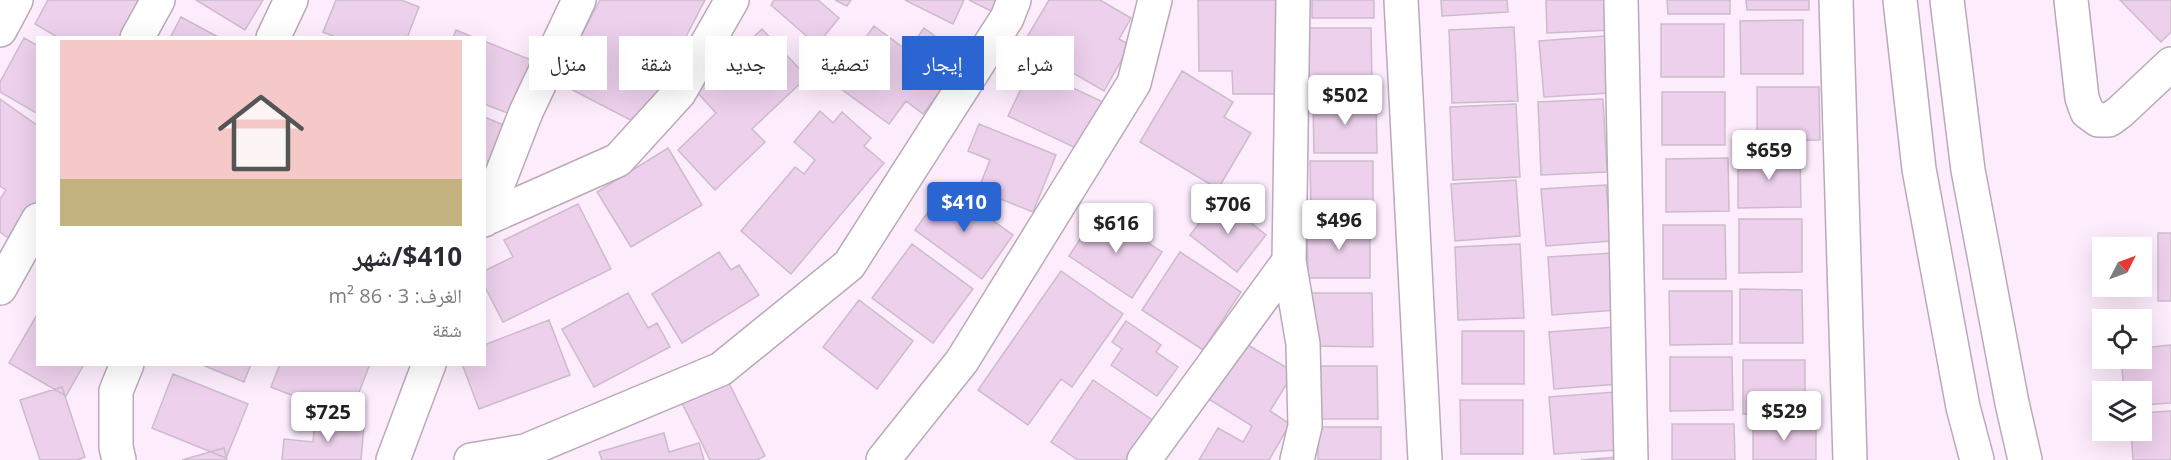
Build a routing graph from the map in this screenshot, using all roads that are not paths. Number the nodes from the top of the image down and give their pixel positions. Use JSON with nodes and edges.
{"nodes":[{"id":1,"x":16,"y":0,"type":"edge"},
{"id":2,"x":158,"y":0,"type":"edge"},
{"id":3,"x":291,"y":0,"type":"edge"},
{"id":4,"x":579,"y":0,"type":"edge"},
{"id":5,"x":732,"y":0,"type":"edge"},
{"id":6,"x":1014,"y":0,"type":"edge"},
{"id":7,"x":1155,"y":0,"type":"edge"},
{"id":8,"x":1293,"y":0,"type":"edge"},
{"id":9,"x":1401,"y":0,"type":"edge"},
{"id":10,"x":1621,"y":0,"type":"edge"},
{"id":11,"x":1836,"y":0,"type":"edge"},
{"id":12,"x":1900,"y":0,"type":"edge"},
{"id":13,"x":1947,"y":0,"type":"edge"},
{"id":14,"x":2071,"y":0,"type":"edge"},
{"id":15,"x":0,"y":30,"type":"edge"},
{"id":16,"x":138,"y":36,"type":"edge"},
{"id":17,"x":274,"y":36,"type":"edge"},
{"id":18,"x":2171,"y":64,"type":"edge"},
{"id":19,"x":486,"y":214,"type":"edge"},
{"id":20,"x":486,"y":218,"type":"edge"},
{"id":21,"x":36,"y":224,"type":"edge"},
{"id":22,"x":1289,"y":261,"type":"junction"},
{"id":23,"x":0,"y":288,"type":"edge"},
{"id":24,"x":126,"y":366,"type":"edge"},
{"id":25,"x":428,"y":366,"type":"edge"},
{"id":26,"x":118,"y":460,"type":"edge"},
{"id":27,"x":393,"y":460,"type":"edge"},
{"id":28,"x":471,"y":460,"type":"edge"},
{"id":29,"x":883,"y":460,"type":"edge"},
{"id":30,"x":1144,"y":460,"type":"edge"},
{"id":31,"x":1297,"y":460,"type":"edge"},
{"id":32,"x":1425,"y":460,"type":"edge"},
{"id":33,"x":1631,"y":460,"type":"edge"},
{"id":34,"x":1850,"y":460,"type":"edge"},
{"id":35,"x":1977,"y":460,"type":"edge"},
{"id":36,"x":2025,"y":460,"type":"edge"}],
"edges":[{"from":1,"to":15,"type":"street"},
{"from":2,"to":16,"type":"street"},
{"from":3,"to":17,"type":"street"},
{"from":4,"to":19,"type":"street"},
{"from":5,"to":20,"type":"street"},
{"from":6,"to":28,"type":"street"},
{"from":7,"to":29,"type":"street"},
{"from":8,"to":22,"type":"street"},
{"from":9,"to":32,"type":"street"},
{"from":10,"to":33,"type":"street"},
{"from":11,"to":34,"type":"street"},
{"from":12,"to":35,"type":"street"},
{"from":13,"to":36,"type":"street"},
{"from":14,"to":18,"type":"street"},
{"from":21,"to":23,"type":"street"},
{"from":22,"to":30,"type":"street"},
{"from":22,"to":31,"type":"street"},
{"from":24,"to":26,"type":"street"},
{"from":25,"to":27,"type":"street"}]}
